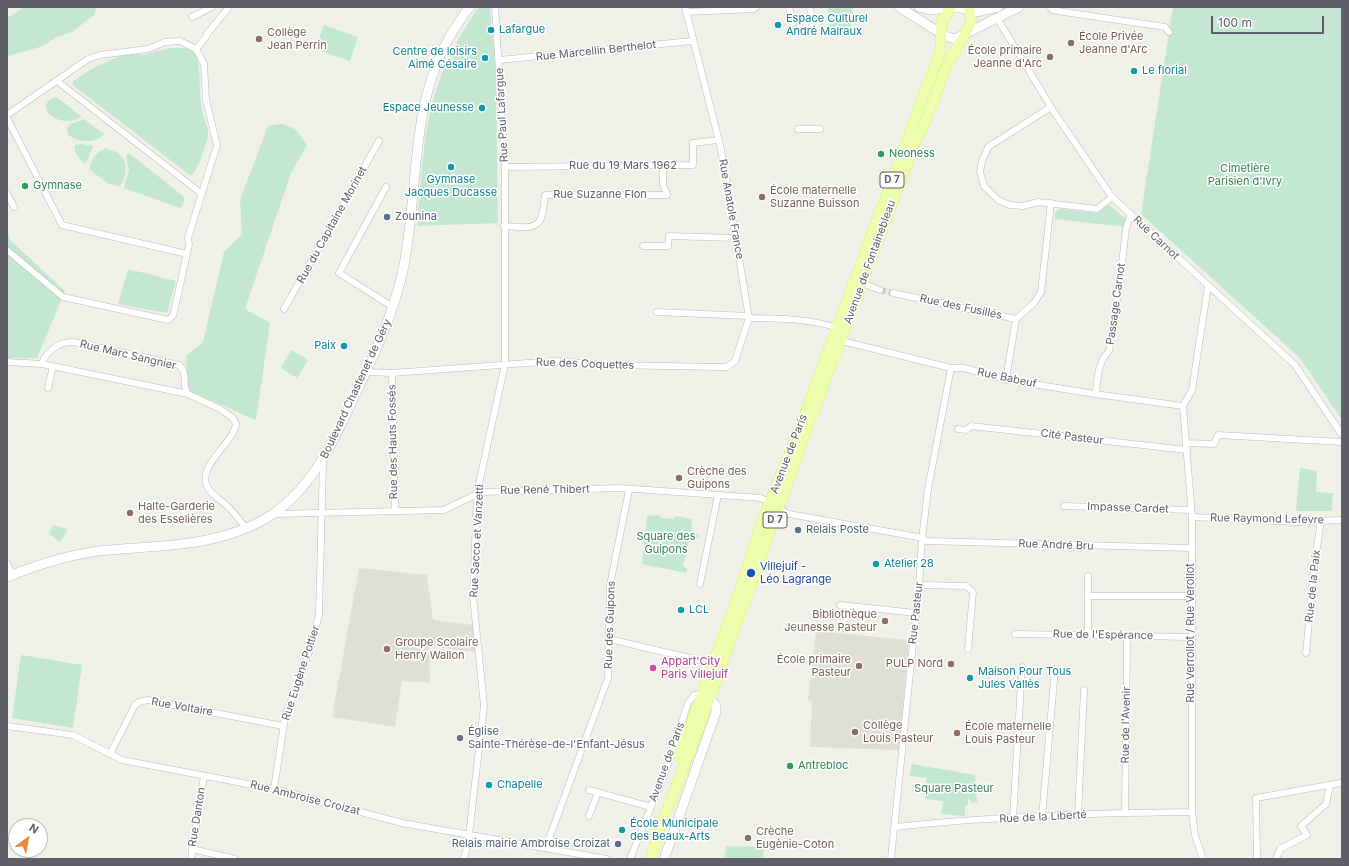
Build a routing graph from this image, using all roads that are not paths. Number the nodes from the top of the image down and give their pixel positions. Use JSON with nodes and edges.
{"nodes":[{"id":1,"x":212,"y":7,"type":"edge"},
{"id":2,"x":229,"y":7,"type":"edge"},
{"id":3,"x":470,"y":7,"type":"edge"},
{"id":4,"x":495,"y":7,"type":"edge"},
{"id":5,"x":756,"y":7,"type":"edge"},
{"id":6,"x":789,"y":7,"type":"edge"},
{"id":7,"x":810,"y":7,"type":"edge"},
{"id":8,"x":899,"y":7,"type":"edge"},
{"id":9,"x":919,"y":7,"type":"edge"},
{"id":10,"x":998,"y":7,"type":"edge"},
{"id":11,"x":1019,"y":7,"type":"edge"},
{"id":12,"x":1050,"y":7,"type":"edge"},
{"id":13,"x":950,"y":8,"type":"edge"},
{"id":14,"x":685,"y":9,"type":"edge"},
{"id":15,"x":970,"y":9,"type":"edge"},
{"id":16,"x":192,"y":17,"type":"dead end"},
{"id":17,"x":997,"y":18,"type":"junction"},
{"id":18,"x":793,"y":23,"type":"dead end"},
{"id":19,"x":812,"y":24,"type":"dead end"},
{"id":20,"x":1169,"y":32,"type":"dead end"},
{"id":21,"x":940,"y":33,"type":"junction"},
{"id":22,"x":966,"y":35,"type":"junction"},
{"id":23,"x":692,"y":41,"type":"junction"},
{"id":24,"x":196,"y":49,"type":"junction"},
{"id":25,"x":499,"y":60,"type":"junction"},
{"id":26,"x":57,"y":81,"type":"junction"},
{"id":27,"x":1051,"y":107,"type":"junction"},
{"id":28,"x":7,"y":115,"type":"edge"},
{"id":29,"x":7,"y":118,"type":"edge"},
{"id":30,"x":798,"y":129,"type":"dead end"},
{"id":31,"x":820,"y":129,"type":"dead end"},
{"id":32,"x":718,"y":140,"type":"junction"},
{"id":33,"x":379,"y":141,"type":"dead end"},
{"id":34,"x":663,"y":166,"type":"junction"},
{"id":35,"x":505,"y":167,"type":"junction"},
{"id":36,"x":386,"y":187,"type":"dead end"},
{"id":37,"x":7,"y":193,"type":"edge"},
{"id":38,"x":202,"y":194,"type":"junction"},
{"id":39,"x":1112,"y":197,"type":"junction"},
{"id":40,"x":1051,"y":203,"type":"junction"},
{"id":41,"x":14,"y":207,"type":"dead end"},
{"id":42,"x":1131,"y":214,"type":"junction"},
{"id":43,"x":504,"y":225,"type":"junction"},
{"id":44,"x":735,"y":238,"type":"junction"},
{"id":45,"x":643,"y":246,"type":"dead end"},
{"id":46,"x":7,"y":250,"type":"edge"},
{"id":47,"x":187,"y":254,"type":"junction"},
{"id":48,"x":862,"y":283,"type":"junction"},
{"id":49,"x":1208,"y":286,"type":"junction"},
{"id":50,"x":880,"y":290,"type":"tunnel mouth"},
{"id":51,"x":893,"y":293,"type":"tunnel mouth"},
{"id":52,"x":393,"y":307,"type":"junction"},
{"id":53,"x":284,"y":310,"type":"dead end"},
{"id":54,"x":657,"y":312,"type":"dead end"},
{"id":55,"x":749,"y":317,"type":"junction"},
{"id":56,"x":1016,"y":319,"type":"junction"},
{"id":57,"x":840,"y":328,"type":"junction"},
{"id":58,"x":837,"y":340,"type":"junction"},
{"id":59,"x":7,"y":362,"type":"edge"},
{"id":60,"x":42,"y":364,"type":"junction"},
{"id":61,"x":505,"y":364,"type":"junction"},
{"id":62,"x":53,"y":366,"type":"junction"},
{"id":63,"x":951,"y":368,"type":"junction"},
{"id":64,"x":365,"y":372,"type":"junction"},
{"id":65,"x":392,"y":373,"type":"junction"},
{"id":66,"x":1006,"y":379,"type":"junction"},
{"id":67,"x":48,"y":388,"type":"dead end"},
{"id":68,"x":1096,"y":391,"type":"dead end"},
{"id":69,"x":188,"y":394,"type":"junction"},
{"id":70,"x":1183,"y":406,"type":"junction"},
{"id":71,"x":958,"y":429,"type":"dead end"},
{"id":72,"x":1342,"y":435,"type":"edge"},
{"id":73,"x":1342,"y":442,"type":"edge"},
{"id":74,"x":1187,"y":443,"type":"junction"},
{"id":75,"x":1187,"y":450,"type":"junction"},
{"id":76,"x":323,"y":460,"type":"junction"},
{"id":77,"x":629,"y":490,"type":"junction"},
{"id":78,"x":478,"y":493,"type":"junction"},
{"id":79,"x":718,"y":495,"type":"junction"},
{"id":80,"x":770,"y":502,"type":"junction"},
{"id":81,"x":1064,"y":506,"type":"dead end"},
{"id":82,"x":780,"y":509,"type":"junction"},
{"id":83,"x":395,"y":511,"type":"junction"},
{"id":84,"x":273,"y":514,"type":"junction"},
{"id":85,"x":323,"y":514,"type":"junction"},
{"id":86,"x":1191,"y":514,"type":"junction"},
{"id":87,"x":1321,"y":520,"type":"junction"},
{"id":88,"x":1342,"y":520,"type":"edge"},
{"id":89,"x":246,"y":528,"type":"junction"},
{"id":90,"x":922,"y":539,"type":"junction"},
{"id":91,"x":1191,"y":548,"type":"junction"},
{"id":92,"x":7,"y":563,"type":"edge"},
{"id":93,"x":10,"y":576,"type":"edge"},
{"id":94,"x":1088,"y":576,"type":"dead end"},
{"id":95,"x":700,"y":584,"type":"dead end"},
{"id":96,"x":919,"y":584,"type":"junction"},
{"id":97,"x":1089,"y":596,"type":"junction"},
{"id":98,"x":1191,"y":596,"type":"junction"},
{"id":99,"x":840,"y":605,"type":"dead end"},
{"id":100,"x":916,"y":613,"type":"junction"},
{"id":101,"x":1016,"y":634,"type":"dead end"},
{"id":102,"x":1088,"y":634,"type":"junction"},
{"id":103,"x":1127,"y":636,"type":"junction"},
{"id":104,"x":1191,"y":637,"type":"junction"},
{"id":105,"x":609,"y":639,"type":"junction"},
{"id":106,"x":968,"y":649,"type":"dead end"},
{"id":107,"x":1306,"y":653,"type":"dead end"},
{"id":108,"x":702,"y":662,"type":"dead end"},
{"id":109,"x":1022,"y":667,"type":"dead end"},
{"id":110,"x":1055,"y":669,"type":"dead end"},
{"id":111,"x":1084,"y":690,"type":"dead end"},
{"id":112,"x":705,"y":696,"type":"junction"},
{"id":113,"x":7,"y":726,"type":"edge"},
{"id":114,"x":283,"y":726,"type":"junction"},
{"id":115,"x":110,"y":754,"type":"junction"},
{"id":116,"x":204,"y":776,"type":"junction"},
{"id":117,"x":1340,"y":783,"type":"dead end"},
{"id":118,"x":1330,"y":785,"type":"junction"},
{"id":119,"x":274,"y":789,"type":"junction"},
{"id":120,"x":589,"y":790,"type":"dead end"},
{"id":121,"x":598,"y":792,"type":"junction"},
{"id":122,"x":651,"y":807,"type":"junction"},
{"id":123,"x":1192,"y":812,"type":"junction"},
{"id":124,"x":1125,"y":813,"type":"junction"},
{"id":125,"x":1078,"y":815,"type":"junction"},
{"id":126,"x":589,"y":816,"type":"dead end"},
{"id":127,"x":1042,"y":816,"type":"junction"},
{"id":128,"x":1013,"y":818,"type":"junction"},
{"id":129,"x":895,"y":827,"type":"junction"},
{"id":130,"x":469,"y":837,"type":"junction"},
{"id":131,"x":546,"y":847,"type":"junction"},
{"id":132,"x":192,"y":849,"type":"junction"},
{"id":133,"x":191,"y":859,"type":"edge"},
{"id":134,"x":234,"y":859,"type":"edge"},
{"id":135,"x":464,"y":859,"type":"edge"},
{"id":136,"x":607,"y":859,"type":"edge"},
{"id":137,"x":630,"y":859,"type":"edge"},
{"id":138,"x":645,"y":859,"type":"edge"},
{"id":139,"x":651,"y":859,"type":"edge"},
{"id":140,"x":664,"y":859,"type":"edge"},
{"id":141,"x":891,"y":859,"type":"edge"},
{"id":142,"x":1203,"y":859,"type":"edge"},
{"id":143,"x":1257,"y":859,"type":"edge"},
{"id":144,"x":1276,"y":859,"type":"edge"}],
"edges":[{"from":1,"to":16,"type":"street"},
{"from":2,"to":24,"type":"street"},
{"from":3,"to":52,"type":"street","name":"Boulevard Chastenet de Géry"},
{"from":4,"to":25,"type":"street","name":"Rue Paul Lafargue"},
{"from":5,"to":14,"type":"street"},
{"from":6,"to":18,"type":"street"},
{"from":7,"to":19,"type":"street"},
{"from":8,"to":21,"type":"street"},
{"from":9,"to":13,"type":"street"},
{"from":10,"to":15,"type":"street"},
{"from":11,"to":17,"type":"street"},
{"from":12,"to":20,"type":"street"},
{"from":13,"to":15,"type":"street"},
{"from":13,"to":21,"type":"main road","name":"Avenue de Fontainebleau","number":"D 7"},
{"from":14,"to":23,"type":"street","name":"Rue Anatole France"},
{"from":15,"to":22,"type":"main road","name":"Avenue de Fontainebleau","number":"D 7"},
{"from":17,"to":22,"type":"street"},
{"from":17,"to":27,"type":"street","name":"Rue Carnot"},
{"from":21,"to":22,"type":"street"},
{"from":21,"to":57,"type":"main road","name":"Avenue de Fontainebleau","number":"D 7"},
{"from":22,"to":48,"type":"main road","name":"Avenue de Fontainebleau","number":"D 7"},
{"from":23,"to":25,"type":"street","name":"Rue Marcellin Berthelot"},
{"from":23,"to":32,"type":"street","name":"Rue Anatole France"},
{"from":24,"to":26,"type":"street"},
{"from":24,"to":38,"type":"street"},
{"from":25,"to":35,"type":"street","name":"Rue Paul Lafargue"},
{"from":26,"to":28,"type":"street"},
{"from":26,"to":38,"type":"street"},
{"from":27,"to":39,"type":"street","name":"Rue Carnot"},
{"from":27,"to":40,"type":"street"},
{"from":29,"to":47,"type":"street"},
{"from":30,"to":31,"type":"street"},
{"from":32,"to":34,"type":"street","name":"Rue du 19 Mars 1962"},
{"from":32,"to":44,"type":"street","name":"Rue Anatole France"},
{"from":33,"to":53,"type":"street","name":"Rue du Capitaine Morinet"},
{"from":34,"to":35,"type":"street","name":"Rue du 19 Mars 1962"},
{"from":34,"to":43,"type":"street","name":"Rue Suzanne Flon"},
{"from":35,"to":43,"type":"street","name":"Rue Paul Lafargue"},
{"from":36,"to":52,"type":"street"},
{"from":37,"to":41,"type":"street"},
{"from":38,"to":47,"type":"street"},
{"from":39,"to":40,"type":"street"},
{"from":39,"to":42,"type":"street","name":"Rue Carnot"},
{"from":40,"to":56,"type":"street"},
{"from":42,"to":49,"type":"street","name":"Rue Carnot"},
{"from":42,"to":68,"type":"street","name":"Passage Carnot"},
{"from":43,"to":61,"type":"street","name":"Rue Sacco et Vanzetti"},
{"from":44,"to":45,"type":"street"},
{"from":44,"to":55,"type":"street","name":"Rue Anatole France"},
{"from":46,"to":47,"type":"street"},
{"from":48,"to":50,"type":"street"},
{"from":48,"to":57,"type":"main road","name":"Avenue de Fontainebleau","number":"D 7"},
{"from":49,"to":70,"type":"street"},
{"from":49,"to":72,"type":"street","name":"Rue Carnot"},
{"from":51,"to":56,"type":"street","name":"Rue des Fusillés"},
{"from":52,"to":64,"type":"street","name":"Boulevard Chastenet de Géry"},
{"from":54,"to":55,"type":"street"},
{"from":55,"to":57,"type":"street"},
{"from":55,"to":61,"type":"street","name":"Rue des Coquettes"},
{"from":56,"to":66,"type":"street","name":"Rue des Fusillés"},
{"from":57,"to":58,"type":"main road","name":"Avenue de Fontainebleau","number":"D 7"},
{"from":58,"to":63,"type":"street","name":"Rue Babeuf"},
{"from":58,"to":80,"type":"main road","name":"Avenue de Paris","number":"D 7"},
{"from":58,"to":82,"type":"main road","name":"Avenue de Paris","number":"D 7"},
{"from":59,"to":60,"type":"street"},
{"from":60,"to":62,"type":"street"},
{"from":60,"to":69,"type":"street","name":"Rue Marc Sangnier"},
{"from":61,"to":65,"type":"street","name":"Rue des Coquettes"},
{"from":61,"to":78,"type":"street","name":"Rue Sacco et Vanzetti"},
{"from":62,"to":67,"type":"street"},
{"from":62,"to":69,"type":"street"},
{"from":63,"to":66,"type":"street","name":"Rue Babeuf"},
{"from":63,"to":90,"type":"street","name":"Rue Pasteur"},
{"from":64,"to":65,"type":"street","name":"Rue des Coquettes"},
{"from":64,"to":76,"type":"street","name":"Boulevard Chastenet de Géry"},
{"from":65,"to":83,"type":"street","name":"Rue des Hauts Fossés"},
{"from":66,"to":70,"type":"street","name":"Rue Babeuf"},
{"from":69,"to":89,"type":"street"},
{"from":70,"to":74,"type":"street","name":"Rue Verrollot / Rue Verollot"},
{"from":71,"to":75,"type":"street","name":"Cité Pasteur"},
{"from":73,"to":74,"type":"street"},
{"from":74,"to":75,"type":"street","name":"Rue Verrollot / Rue Verollot"},
{"from":75,"to":86,"type":"street","name":"Rue Verrollot / Rue Verollot"},
{"from":76,"to":84,"type":"street","name":"Boulevard Chastenet de Géry"},
{"from":76,"to":85,"type":"street","name":"Rue Eugène Pottier"},
{"from":77,"to":78,"type":"street","name":"Rue René Thibert"},
{"from":77,"to":79,"type":"street","name":"Rue René Thibert"},
{"from":77,"to":105,"type":"street","name":"Rue des Guipons"},
{"from":78,"to":83,"type":"street","name":"Rue René Thibert"},
{"from":78,"to":130,"type":"street","name":"Rue Sacco et Vanzetti"},
{"from":79,"to":80,"type":"street","name":"Rue René Thibert"},
{"from":79,"to":95,"type":"street"},
{"from":80,"to":82,"type":"street","name":"Rue René Thibert"},
{"from":80,"to":112,"type":"main road","name":"Avenue de Paris","number":"D 7"},
{"from":81,"to":86,"type":"street","name":"Impasse Cardet"},
{"from":82,"to":90,"type":"street","name":"Rue André Bru"},
{"from":82,"to":112,"type":"main road","name":"Avenue de Paris","number":"D 7"},
{"from":83,"to":85,"type":"street","name":"Rue René Thibert"},
{"from":84,"to":85,"type":"street","name":"Rue René Thibert"},
{"from":84,"to":89,"type":"street","name":"Boulevard Chastenet de Géry"},
{"from":85,"to":114,"type":"street","name":"Rue Eugène Pottier"},
{"from":86,"to":87,"type":"street","name":"Rue Raymond Lefevre"},
{"from":86,"to":91,"type":"street","name":"Rue Verrollot / Rue Verollot"},
{"from":87,"to":88,"type":"street","name":"Rue Raymond Lefevre"},
{"from":87,"to":107,"type":"street","name":"Rue de la Paix"},
{"from":89,"to":93,"type":"street","name":"Boulevard Chastenet de Géry"},
{"from":90,"to":91,"type":"street","name":"Rue André Bru"},
{"from":90,"to":96,"type":"street","name":"Rue Pasteur"},
{"from":91,"to":98,"type":"street","name":"Rue Verrollot / Rue Verollot"},
{"from":92,"to":93,"type":"street"},
{"from":94,"to":97,"type":"street"},
{"from":96,"to":100,"type":"street","name":"Rue Pasteur"},
{"from":96,"to":106,"type":"street"},
{"from":97,"to":98,"type":"street"},
{"from":97,"to":102,"type":"street"},
{"from":98,"to":104,"type":"street","name":"Rue Verrollot / Rue Verollot"},
{"from":99,"to":100,"type":"street"},
{"from":100,"to":129,"type":"street","name":"Rue Pasteur"},
{"from":101,"to":102,"type":"street","name":"Rue de l'Espérance"},
{"from":102,"to":103,"type":"street","name":"Rue de l'Espérance"},
{"from":103,"to":104,"type":"street","name":"Rue de l'Espérance"},
{"from":103,"to":124,"type":"street","name":"Rue de l'Avenir"},
{"from":104,"to":123,"type":"street","name":"Rue Verrollot / Rue Verollot"},
{"from":105,"to":108,"type":"street"},
{"from":105,"to":131,"type":"street","name":"Rue des Guipons"},
{"from":109,"to":128,"type":"street"},
{"from":110,"to":127,"type":"street"},
{"from":111,"to":125,"type":"street"},
{"from":112,"to":122,"type":"street","name":"Avenue de Paris"},
{"from":112,"to":138,"type":"main road","name":"Avenue de Paris","number":"D 7"},
{"from":112,"to":139,"type":"main road","name":"Avenue de Paris","number":"D 7"},
{"from":112,"to":140,"type":"street"},
{"from":113,"to":115,"type":"street","name":"Rue Ambroise Croizat"},
{"from":114,"to":115,"type":"street","name":"Rue Voltaire"},
{"from":114,"to":119,"type":"street","name":"Rue Eugène Pottier"},
{"from":115,"to":116,"type":"street","name":"Rue Ambroise Croizat"},
{"from":116,"to":119,"type":"street","name":"Rue Ambroise Croizat"},
{"from":116,"to":132,"type":"street","name":"Rue Danton"},
{"from":117,"to":118,"type":"street"},
{"from":118,"to":143,"type":"street"},
{"from":118,"to":144,"type":"street"},
{"from":119,"to":130,"type":"street","name":"Rue Ambroise Croizat"},
{"from":120,"to":121,"type":"street"},
{"from":121,"to":122,"type":"street"},
{"from":121,"to":126,"type":"street"},
{"from":122,"to":137,"type":"street","name":"Avenue de Paris"},
{"from":123,"to":124,"type":"street","name":"Rue de la Liberté"},
{"from":123,"to":142,"type":"street","name":"Rue Verrollot / Rue Verollot"},
{"from":124,"to":125,"type":"street","name":"Rue de la Liberté"},
{"from":125,"to":127,"type":"street","name":"Rue de la Liberté"},
{"from":127,"to":128,"type":"street","name":"Rue de la Liberté"},
{"from":128,"to":129,"type":"street","name":"Rue de la Liberté"},
{"from":129,"to":141,"type":"street","name":"Rue Pasteur"},
{"from":130,"to":131,"type":"street","name":"Rue Ambroise Croizat"},
{"from":130,"to":135,"type":"street","name":"Rue Sacco et Vanzetti"},
{"from":131,"to":136,"type":"street","name":"Rue Ambroise Croizat"},
{"from":132,"to":133,"type":"street","name":"Rue Danton"},
{"from":132,"to":134,"type":"street"}]}
